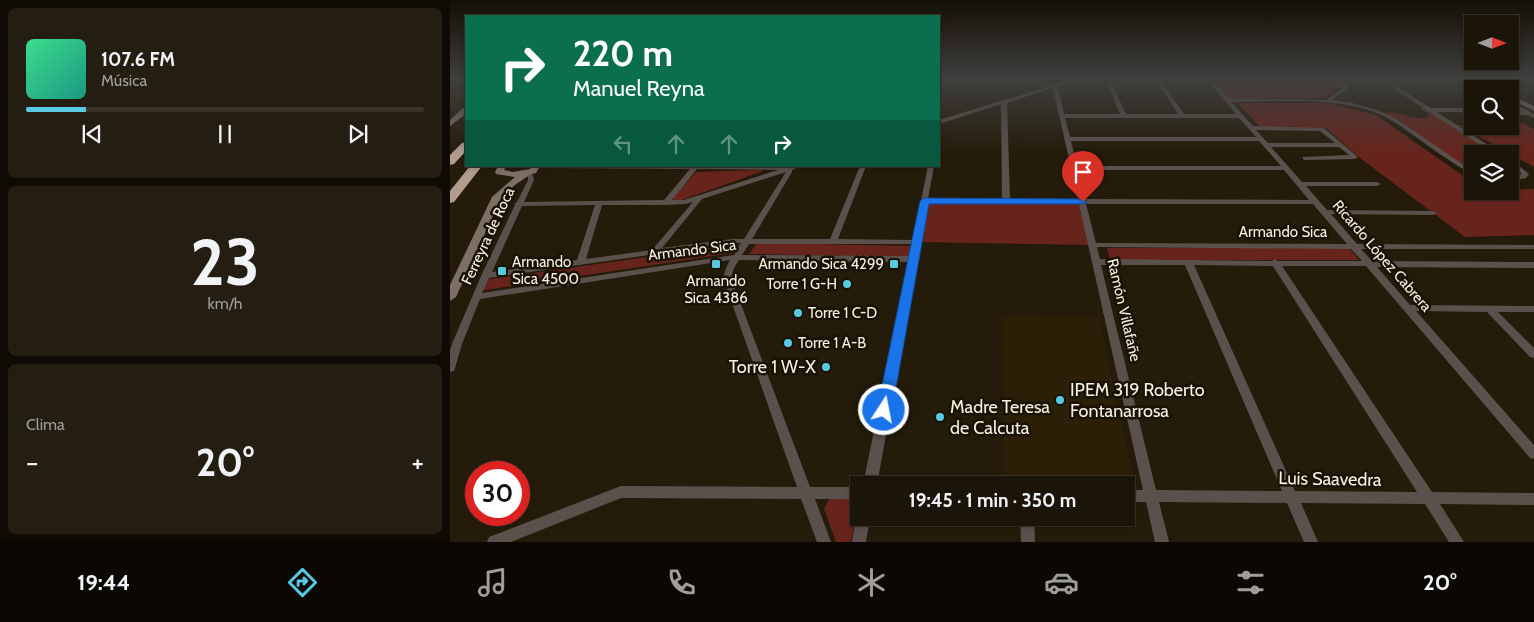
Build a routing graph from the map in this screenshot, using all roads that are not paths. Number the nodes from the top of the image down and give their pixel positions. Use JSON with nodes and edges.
{"nodes":[{"id":1,"x":998,"y":103,"type":"edge"},
{"id":2,"x":1004,"y":103,"type":"edge"},
{"id":3,"x":1059,"y":103,"type":"edge"},
{"id":4,"x":1118,"y":103,"type":"edge"},
{"id":5,"x":1174,"y":103,"type":"edge"},
{"id":6,"x":1231,"y":103,"type":"edge"},
{"id":7,"x":1342,"y":103,"type":"edge"},
{"id":8,"x":1418,"y":103,"type":"edge"},
{"id":9,"x":1520,"y":103,"type":"edge"},
{"id":10,"x":1519,"y":107,"type":"edge"},
{"id":11,"x":1428,"y":110,"type":"junction"},
{"id":12,"x":465,"y":111,"type":"edge"},
{"id":13,"x":1464,"y":111,"type":"edge"},
{"id":14,"x":1464,"y":112,"type":"edge"},
{"id":15,"x":1531,"y":112,"type":"edge"},
{"id":16,"x":1062,"y":116,"type":"junction"},
{"id":17,"x":1124,"y":116,"type":"junction"},
{"id":18,"x":1182,"y":116,"type":"junction"},
{"id":19,"x":1241,"y":116,"type":"junction"},
{"id":20,"x":1441,"y":118,"type":"junction"},
{"id":21,"x":450,"y":124,"type":"edge"},
{"id":22,"x":940,"y":124,"type":"edge"},
{"id":23,"x":1252,"y":128,"type":"junction"},
{"id":24,"x":1068,"y":139,"type":"junction"},
{"id":25,"x":1264,"y":142,"type":"junction"},
{"id":26,"x":1484,"y":145,"type":"edge"},
{"id":27,"x":465,"y":146,"type":"edge"},
{"id":28,"x":1342,"y":146,"type":"junction"},
{"id":29,"x":1305,"y":158,"type":"dead end"},
{"id":30,"x":450,"y":162,"type":"edge"},
{"id":31,"x":475,"y":167,"type":"edge"},
{"id":32,"x":561,"y":167,"type":"edge"},
{"id":33,"x":794,"y":167,"type":"edge"},
{"id":34,"x":863,"y":167,"type":"edge"},
{"id":35,"x":931,"y":167,"type":"edge"},
{"id":36,"x":1464,"y":167,"type":"edge"},
{"id":37,"x":695,"y":168,"type":"junction"},
{"id":38,"x":1075,"y":168,"type":"junction"},
{"id":39,"x":1287,"y":168,"type":"junction"},
{"id":40,"x":1519,"y":168,"type":"edge"},
{"id":41,"x":788,"y":169,"type":"junction"},
{"id":42,"x":502,"y":170,"type":"edge"},
{"id":43,"x":534,"y":170,"type":"edge"},
{"id":44,"x":1519,"y":178,"type":"edge"},
{"id":45,"x":1300,"y":184,"type":"junction"},
{"id":46,"x":1377,"y":184,"type":"dead end"},
{"id":47,"x":497,"y":197,"type":"junction"},
{"id":48,"x":699,"y":199,"type":"junction"},
{"id":49,"x":450,"y":200,"type":"edge"},
{"id":50,"x":924,"y":201,"type":"junction"},
{"id":51,"x":1006,"y":201,"type":"junction"},
{"id":52,"x":1083,"y":202,"type":"junction"},
{"id":53,"x":1316,"y":202,"type":"junction"},
{"id":54,"x":599,"y":203,"type":"junction"},
{"id":55,"x":665,"y":203,"type":"junction"},
{"id":56,"x":518,"y":204,"type":"junction"},
{"id":57,"x":1325,"y":212,"type":"junction"},
{"id":58,"x":1434,"y":213,"type":"dead end"},
{"id":59,"x":747,"y":240,"type":"junction"},
{"id":60,"x":833,"y":241,"type":"junction"},
{"id":61,"x":916,"y":242,"type":"junction"},
{"id":62,"x":1093,"y":245,"type":"junction"},
{"id":63,"x":1354,"y":246,"type":"junction"},
{"id":64,"x":1534,"y":246,"type":"edge"},
{"id":65,"x":655,"y":251,"type":"junction"},
{"id":66,"x":737,"y":257,"type":"junction"},
{"id":67,"x":913,"y":259,"type":"junction"},
{"id":68,"x":581,"y":262,"type":"junction"},
{"id":69,"x":1097,"y":262,"type":"junction"},
{"id":70,"x":1188,"y":262,"type":"junction"},
{"id":71,"x":1275,"y":262,"type":"junction"},
{"id":72,"x":1368,"y":263,"type":"junction"},
{"id":73,"x":1534,"y":265,"type":"edge"},
{"id":74,"x":485,"y":276,"type":"junction"},
{"id":75,"x":476,"y":297,"type":"junction"},
{"id":76,"x":450,"y":298,"type":"edge"},
{"id":77,"x":1408,"y":308,"type":"junction"},
{"id":78,"x":1490,"y":309,"type":"junction"},
{"id":79,"x":1534,"y":309,"type":"edge"},
{"id":80,"x":1534,"y":354,"type":"edge"},
{"id":81,"x":450,"y":368,"type":"edge"},
{"id":82,"x":1534,"y":454,"type":"edge"},
{"id":83,"x":872,"y":476,"type":"edge"},
{"id":84,"x":806,"y":493,"type":"junction"},
{"id":85,"x":850,"y":493,"type":"edge"},
{"id":86,"x":1135,"y":496,"type":"edge"},
{"id":87,"x":1152,"y":496,"type":"junction"},
{"id":88,"x":1291,"y":497,"type":"junction"},
{"id":89,"x":1429,"y":498,"type":"junction"},
{"id":90,"x":1534,"y":499,"type":"edge"},
{"id":91,"x":862,"y":526,"type":"edge"},
{"id":92,"x":1027,"y":526,"type":"edge"},
{"id":93,"x":494,"y":542,"type":"edge"},
{"id":94,"x":824,"y":542,"type":"edge"},
{"id":95,"x":859,"y":542,"type":"edge"},
{"id":96,"x":1028,"y":542,"type":"edge"},
{"id":97,"x":1162,"y":542,"type":"edge"},
{"id":98,"x":1311,"y":542,"type":"edge"},
{"id":99,"x":1457,"y":542,"type":"edge"}],
"edges":[{"from":1,"to":22,"type":"street"},
{"from":2,"to":51,"type":"street"},
{"from":3,"to":16,"type":"street","name":"Ramón Villafañe"},
{"from":4,"to":17,"type":"street"},
{"from":5,"to":18,"type":"street"},
{"from":6,"to":19,"type":"street","name":"Ricardo López Cabrera"},
{"from":7,"to":36,"type":"street"},
{"from":8,"to":11,"type":"street"},
{"from":9,"to":15,"type":"street"},
{"from":10,"to":15,"type":"street"},
{"from":11,"to":13,"type":"street"},
{"from":11,"to":20,"type":"street"},
{"from":12,"to":21,"type":"street"},
{"from":14,"to":20,"type":"street"},
{"from":16,"to":17,"type":"street"},
{"from":16,"to":24,"type":"street","name":"Ramón Villafañe"},
{"from":17,"to":18,"type":"street"},
{"from":18,"to":19,"type":"street"},
{"from":19,"to":23,"type":"street","name":"Ricardo López Cabrera"},
{"from":20,"to":26,"type":"street"},
{"from":23,"to":25,"type":"street","name":"Ricardo López Cabrera"},
{"from":23,"to":28,"type":"street"},
{"from":24,"to":25,"type":"street"},
{"from":24,"to":38,"type":"street","name":"Ramón Villafañe"},
{"from":25,"to":28,"type":"street"},
{"from":25,"to":39,"type":"street","name":"Ricardo López Cabrera"},
{"from":27,"to":30,"type":"highway"},
{"from":28,"to":29,"type":"street"},
{"from":31,"to":49,"type":"highway"},
{"from":32,"to":37,"type":"street"},
{"from":32,"to":43,"type":"street"},
{"from":33,"to":41,"type":"street"},
{"from":34,"to":60,"type":"street"},
{"from":35,"to":50,"type":"street"},
{"from":37,"to":41,"type":"street"},
{"from":37,"to":55,"type":"street"},
{"from":38,"to":39,"type":"street"},
{"from":38,"to":52,"type":"street","name":"Ramón Villafañe"},
{"from":39,"to":45,"type":"street","name":"Ricardo López Cabrera"},
{"from":40,"to":44,"type":"street"},
{"from":41,"to":48,"type":"street"},
{"from":41,"to":59,"type":"street"},
{"from":42,"to":43,"type":"street","name":"Ferreyra de Roca"},
{"from":42,"to":47,"type":"street"},
{"from":43,"to":47,"type":"street","name":"Ferreyra de Roca"},
{"from":43,"to":56,"type":"street","name":"Ferreyra de Roca"},
{"from":45,"to":46,"type":"street"},
{"from":45,"to":53,"type":"street","name":"Ricardo López Cabrera"},
{"from":47,"to":76,"type":"street","name":"Ferreyra de Roca"},
{"from":48,"to":55,"type":"street"},
{"from":48,"to":65,"type":"street"},
{"from":50,"to":51,"type":"street"},
{"from":50,"to":61,"type":"street"},
{"from":51,"to":52,"type":"street"},
{"from":52,"to":53,"type":"street"},
{"from":52,"to":62,"type":"street","name":"Ramón Villafañe"},
{"from":53,"to":57,"type":"street","name":"Ricardo López Cabrera"},
{"from":54,"to":55,"type":"street"},
{"from":54,"to":56,"type":"street"},
{"from":54,"to":68,"type":"street"},
{"from":56,"to":74,"type":"street","name":"Ferreyra de Roca"},
{"from":57,"to":58,"type":"street"},
{"from":57,"to":63,"type":"street","name":"Ricardo López Cabrera"},
{"from":59,"to":60,"type":"street","name":"Armando Sica"},
{"from":59,"to":65,"type":"street","name":"Armando Sica"},
{"from":59,"to":66,"type":"street"},
{"from":60,"to":61,"type":"street","name":"Armando Sica"},
{"from":61,"to":67,"type":"street"},
{"from":62,"to":63,"type":"street","name":"Armando Sica"},
{"from":62,"to":69,"type":"street","name":"Ramón Villafañe"},
{"from":63,"to":64,"type":"street","name":"Armando Sica"},
{"from":63,"to":72,"type":"street","name":"Ricardo López Cabrera"},
{"from":65,"to":68,"type":"street","name":"Armando Sica"},
{"from":66,"to":67,"type":"street","name":"Armando Sica"},
{"from":66,"to":75,"type":"street","name":"Armando Sica"},
{"from":66,"to":84,"type":"street"},
{"from":67,"to":83,"type":"street"},
{"from":68,"to":74,"type":"street","name":"Armando Sica"},
{"from":69,"to":70,"type":"street","name":"Armando Sica"},
{"from":69,"to":87,"type":"street","name":"Ramón Villafañe"},
{"from":70,"to":71,"type":"street","name":"Armando Sica"},
{"from":70,"to":88,"type":"street"},
{"from":71,"to":72,"type":"street","name":"Armando Sica"},
{"from":71,"to":89,"type":"street"},
{"from":72,"to":73,"type":"street","name":"Armando Sica"},
{"from":72,"to":77,"type":"street","name":"Ricardo López Cabrera"},
{"from":74,"to":75,"type":"street","name":"Ferreyra de Roca"},
{"from":75,"to":81,"type":"street","name":"Ferreyra de Roca"},
{"from":77,"to":78,"type":"street"},
{"from":77,"to":82,"type":"street","name":"Ricardo López Cabrera"},
{"from":78,"to":79,"type":"street"},
{"from":78,"to":80,"type":"street"},
{"from":84,"to":85,"type":"street"},
{"from":84,"to":93,"type":"street"},
{"from":84,"to":94,"type":"street"},
{"from":86,"to":87,"type":"street","name":"Luis Saavedra"},
{"from":87,"to":88,"type":"street","name":"Luis Saavedra"},
{"from":87,"to":97,"type":"street","name":"Ramón Villafañe"},
{"from":88,"to":89,"type":"street","name":"Luis Saavedra"},
{"from":88,"to":98,"type":"street"},
{"from":89,"to":90,"type":"street","name":"Luis Saavedra"},
{"from":89,"to":99,"type":"street"},
{"from":91,"to":95,"type":"street"},
{"from":92,"to":96,"type":"street"}]}
